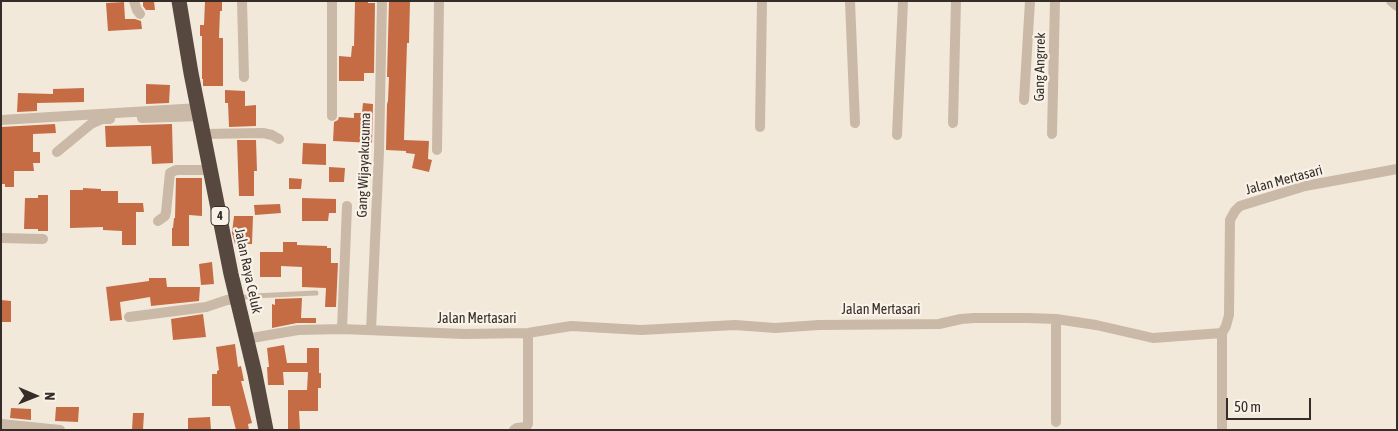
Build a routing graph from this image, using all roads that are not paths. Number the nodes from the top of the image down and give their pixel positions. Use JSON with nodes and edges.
{"nodes":[{"id":1,"x":134,"y":1,"type":"edge"},
{"id":2,"x":179,"y":1,"type":"edge"},
{"id":3,"x":242,"y":1,"type":"edge"},
{"id":4,"x":332,"y":1,"type":"edge"},
{"id":5,"x":382,"y":1,"type":"edge"},
{"id":6,"x":439,"y":1,"type":"edge"},
{"id":7,"x":762,"y":1,"type":"edge"},
{"id":8,"x":850,"y":1,"type":"edge"},
{"id":9,"x":903,"y":1,"type":"edge"},
{"id":10,"x":956,"y":1,"type":"edge"},
{"id":11,"x":1030,"y":1,"type":"edge"},
{"id":12,"x":1055,"y":1,"type":"edge"},
{"id":13,"x":1391,"y":1,"type":"edge"},
{"id":14,"x":1397,"y":6,"type":"edge"},
{"id":15,"x":140,"y":14,"type":"dead end"},
{"id":16,"x":244,"y":77,"type":"dead end"},
{"id":17,"x":1024,"y":100,"type":"dead end"},
{"id":18,"x":200,"y":112,"type":"junction"},
{"id":19,"x":332,"y":116,"type":"dead end"},
{"id":20,"x":1,"y":120,"type":"edge"},
{"id":21,"x":856,"y":123,"type":"dead end"},
{"id":22,"x":953,"y":123,"type":"dead end"},
{"id":23,"x":760,"y":127,"type":"dead end"},
{"id":24,"x":204,"y":134,"type":"junction"},
{"id":25,"x":1052,"y":134,"type":"dead end"},
{"id":26,"x":897,"y":135,"type":"dead end"},
{"id":27,"x":279,"y":140,"type":"dead end"},
{"id":28,"x":437,"y":150,"type":"dead end"},
{"id":29,"x":58,"y":152,"type":"dead end"},
{"id":30,"x":211,"y":170,"type":"junction"},
{"id":31,"x":1397,"y":170,"type":"edge"},
{"id":32,"x":347,"y":206,"type":"dead end"},
{"id":33,"x":158,"y":221,"type":"dead end"},
{"id":34,"x":1,"y":238,"type":"edge"},
{"id":35,"x":44,"y":239,"type":"dead end"},
{"id":36,"x":316,"y":293,"type":"dead end"},
{"id":37,"x":237,"y":298,"type":"junction"},
{"id":38,"x":129,"y":317,"type":"dead end"},
{"id":39,"x":1056,"y":319,"type":"junction"},
{"id":40,"x":342,"y":329,"type":"junction"},
{"id":41,"x":371,"y":330,"type":"junction"},
{"id":42,"x":528,"y":333,"type":"junction"},
{"id":43,"x":1222,"y":333,"type":"junction"},
{"id":44,"x":246,"y":339,"type":"junction"},
{"id":45,"x":1056,"y":422,"type":"dead end"},
{"id":46,"x":1,"y":424,"type":"edge"},
{"id":47,"x":60,"y":430,"type":"edge"},
{"id":48,"x":266,"y":430,"type":"edge"},
{"id":49,"x":514,"y":430,"type":"edge"},
{"id":50,"x":1222,"y":430,"type":"edge"}],
"edges":[{"from":1,"to":15,"type":"street"},
{"from":2,"to":18,"type":"highway","name":"Jalan Raya Celuk","number":"4"},
{"from":3,"to":16,"type":"street"},
{"from":4,"to":19,"type":"street"},
{"from":5,"to":41,"type":"street","name":"Gang Wijayakusuma"},
{"from":6,"to":28,"type":"street"},
{"from":7,"to":23,"type":"street"},
{"from":8,"to":21,"type":"street"},
{"from":9,"to":26,"type":"street"},
{"from":10,"to":22,"type":"street"},
{"from":11,"to":17,"type":"street"},
{"from":12,"to":25,"type":"street","name":"Gang Angrrek"},
{"from":13,"to":14,"type":"street"},
{"from":18,"to":20,"type":"street"},
{"from":18,"to":24,"type":"highway","name":"Jalan Raya Celuk","number":"4"},
{"from":18,"to":29,"type":"street"},
{"from":24,"to":27,"type":"street"},
{"from":24,"to":30,"type":"highway","name":"Jalan Raya Celuk","number":"4"},
{"from":30,"to":33,"type":"street"},
{"from":30,"to":37,"type":"highway","name":"Jalan Raya Celuk","number":"4"},
{"from":31,"to":43,"type":"street","name":"Jalan Mertasari"},
{"from":32,"to":40,"type":"street"},
{"from":34,"to":35,"type":"street"},
{"from":36,"to":37,"type":"lane"},
{"from":37,"to":38,"type":"street"},
{"from":37,"to":44,"type":"highway","name":"Jalan Raya Celuk","number":"4"},
{"from":39,"to":42,"type":"street","name":"Jalan Mertasari"},
{"from":39,"to":43,"type":"street","name":"Jalan Mertasari"},
{"from":39,"to":45,"type":"street"},
{"from":40,"to":41,"type":"street","name":"Jalan Mertasari"},
{"from":40,"to":44,"type":"street","name":"Jalan Mertasari"},
{"from":41,"to":42,"type":"street","name":"Jalan Mertasari"},
{"from":42,"to":49,"type":"street"},
{"from":43,"to":50,"type":"street"},
{"from":44,"to":48,"type":"highway","name":"Jalan Raya Celuk","number":"4"},
{"from":46,"to":47,"type":"street"}]}
